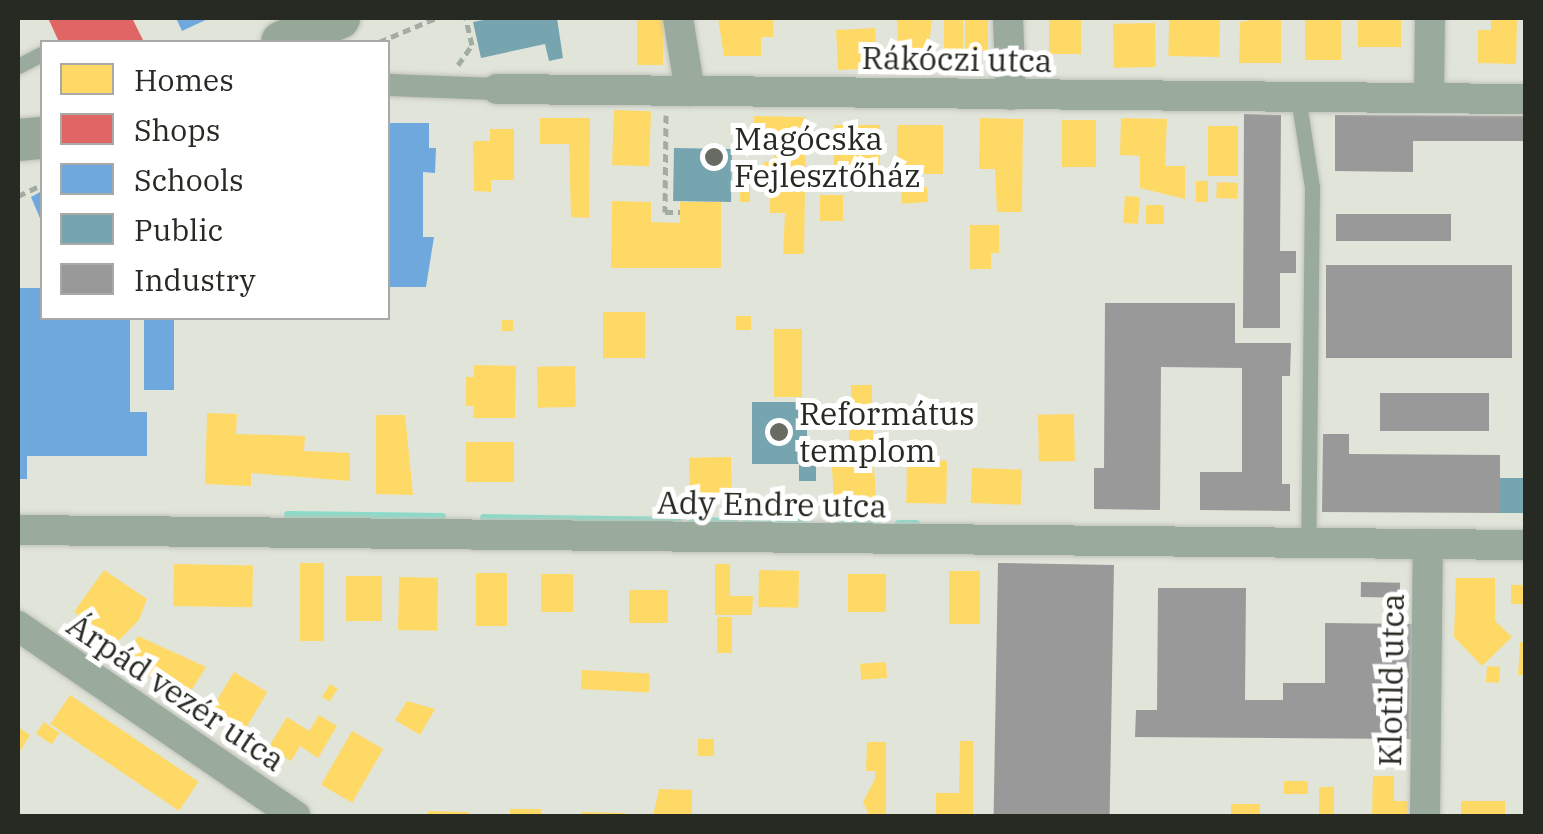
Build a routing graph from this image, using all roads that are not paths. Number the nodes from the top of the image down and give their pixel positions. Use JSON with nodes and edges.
{"nodes":[{"id":1,"x":339,"y":18,"type":"edge"},
{"id":2,"x":678,"y":18,"type":"edge"},
{"id":3,"x":1008,"y":18,"type":"edge"},
{"id":4,"x":1430,"y":18,"type":"edge"},
{"id":5,"x":287,"y":40,"type":"edge"},
{"id":6,"x":390,"y":86,"type":"edge"},
{"id":7,"x":497,"y":89,"type":"joint"},
{"id":8,"x":678,"y":91,"type":"junction"},
{"id":9,"x":1010,"y":95,"type":"junction"},
{"id":10,"x":1298,"y":97,"type":"junction"},
{"id":11,"x":1429,"y":98,"type":"junction"},
{"id":12,"x":1526,"y":98,"type":"edge"},
{"id":13,"x":18,"y":530,"type":"edge"},
{"id":14,"x":1308,"y":544,"type":"junction"},
{"id":15,"x":1428,"y":544,"type":"junction"},
{"id":16,"x":1526,"y":544,"type":"edge"},
{"id":17,"x":18,"y":626,"type":"edge"},
{"id":18,"x":296,"y":816,"type":"edge"},
{"id":19,"x":1425,"y":816,"type":"edge"}],
"edges":[{"from":1,"to":5,"type":"main road"},
{"from":2,"to":8,"type":"street"},
{"from":3,"to":9,"type":"street"},
{"from":4,"to":11,"type":"street"},
{"from":6,"to":7,"type":"street","name":"Rákóczi utca"},
{"from":7,"to":8,"type":"street","name":"Rákóczi utca"},
{"from":8,"to":9,"type":"street","name":"Rákóczi utca"},
{"from":9,"to":10,"type":"street","name":"Rákóczi utca"},
{"from":10,"to":11,"type":"street","name":"Rákóczi utca"},
{"from":10,"to":14,"type":"lane"},
{"from":11,"to":12,"type":"street","name":"Rákóczi utca"},
{"from":13,"to":14,"type":"street","name":"Ady Endre utca"},
{"from":14,"to":15,"type":"street","name":"Ady Endre utca"},
{"from":15,"to":16,"type":"street","name":"Ady Endre utca"},
{"from":15,"to":19,"type":"street","name":"Klotild utca"},
{"from":17,"to":18,"type":"street","name":"Árpád vezér utca"}]}
